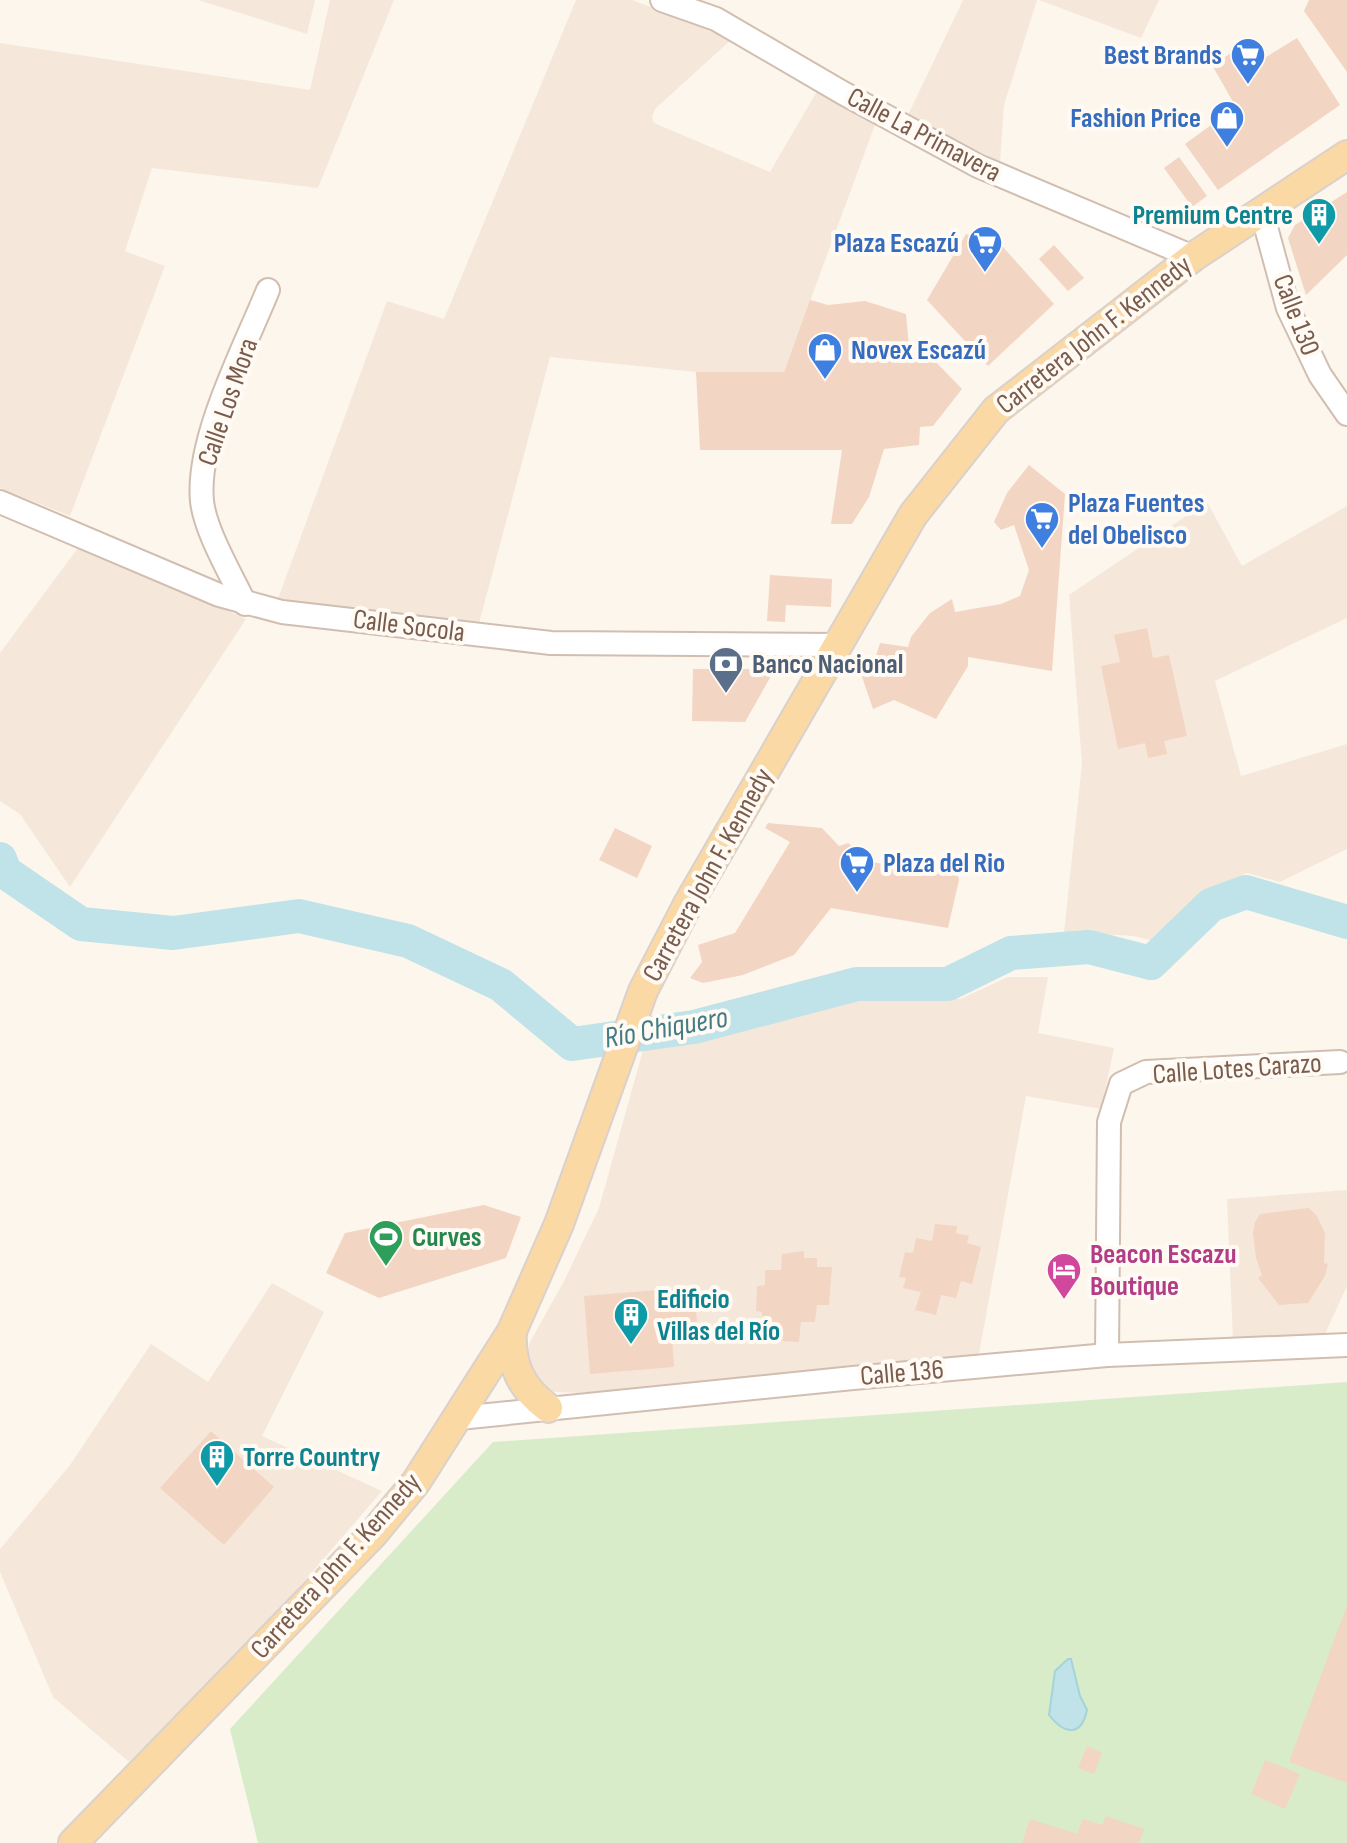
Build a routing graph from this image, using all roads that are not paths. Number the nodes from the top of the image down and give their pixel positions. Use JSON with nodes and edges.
{"nodes":[{"id":1,"x":662,"y":0,"type":"edge"},
{"id":2,"x":1347,"y":155,"type":"edge"},
{"id":3,"x":1261,"y":209,"type":"junction"},
{"id":4,"x":1193,"y":257,"type":"junction"},
{"id":5,"x":268,"y":290,"type":"dead end"},
{"id":6,"x":1347,"y":414,"type":"edge"},
{"id":7,"x":0,"y":502,"type":"edge"},
{"id":8,"x":245,"y":604,"type":"junction"},
{"id":9,"x":839,"y":645,"type":"junction"},
{"id":10,"x":1340,"y":1062,"type":"dead end"},
{"id":11,"x":512,"y":1331,"type":"junction"},
{"id":12,"x":1347,"y":1345,"type":"edge"},
{"id":13,"x":1107,"y":1355,"type":"junction"},
{"id":14,"x":548,"y":1408,"type":"junction"},
{"id":15,"x":459,"y":1418,"type":"junction"},
{"id":16,"x":73,"y":1843,"type":"edge"}],
"edges":[{"from":1,"to":4,"type":"street","name":"Calle La Primavera"},
{"from":2,"to":3,"type":"main road","name":"Carretera John F. Kennedy"},
{"from":3,"to":4,"type":"main road","name":"Carretera John F. Kennedy"},
{"from":3,"to":6,"type":"street","name":"Calle 130"},
{"from":4,"to":9,"type":"main road","name":"Carretera John F. Kennedy"},
{"from":5,"to":8,"type":"street","name":"Calle Los Mora"},
{"from":7,"to":8,"type":"street","name":"Calle Socola"},
{"from":8,"to":9,"type":"street","name":"Calle Socola"},
{"from":9,"to":11,"type":"main road","name":"Carretera John F. Kennedy"},
{"from":10,"to":13,"type":"street","name":"Calle Lotes Carazo"},
{"from":11,"to":14,"type":"main road"},
{"from":11,"to":15,"type":"main road","name":"Carretera John F. Kennedy"},
{"from":12,"to":13,"type":"street","name":"Calle 136"},
{"from":13,"to":14,"type":"street","name":"Calle 136"},
{"from":14,"to":15,"type":"street","name":"Calle 136"},
{"from":15,"to":16,"type":"main road","name":"Carretera John F. Kennedy"}]}
